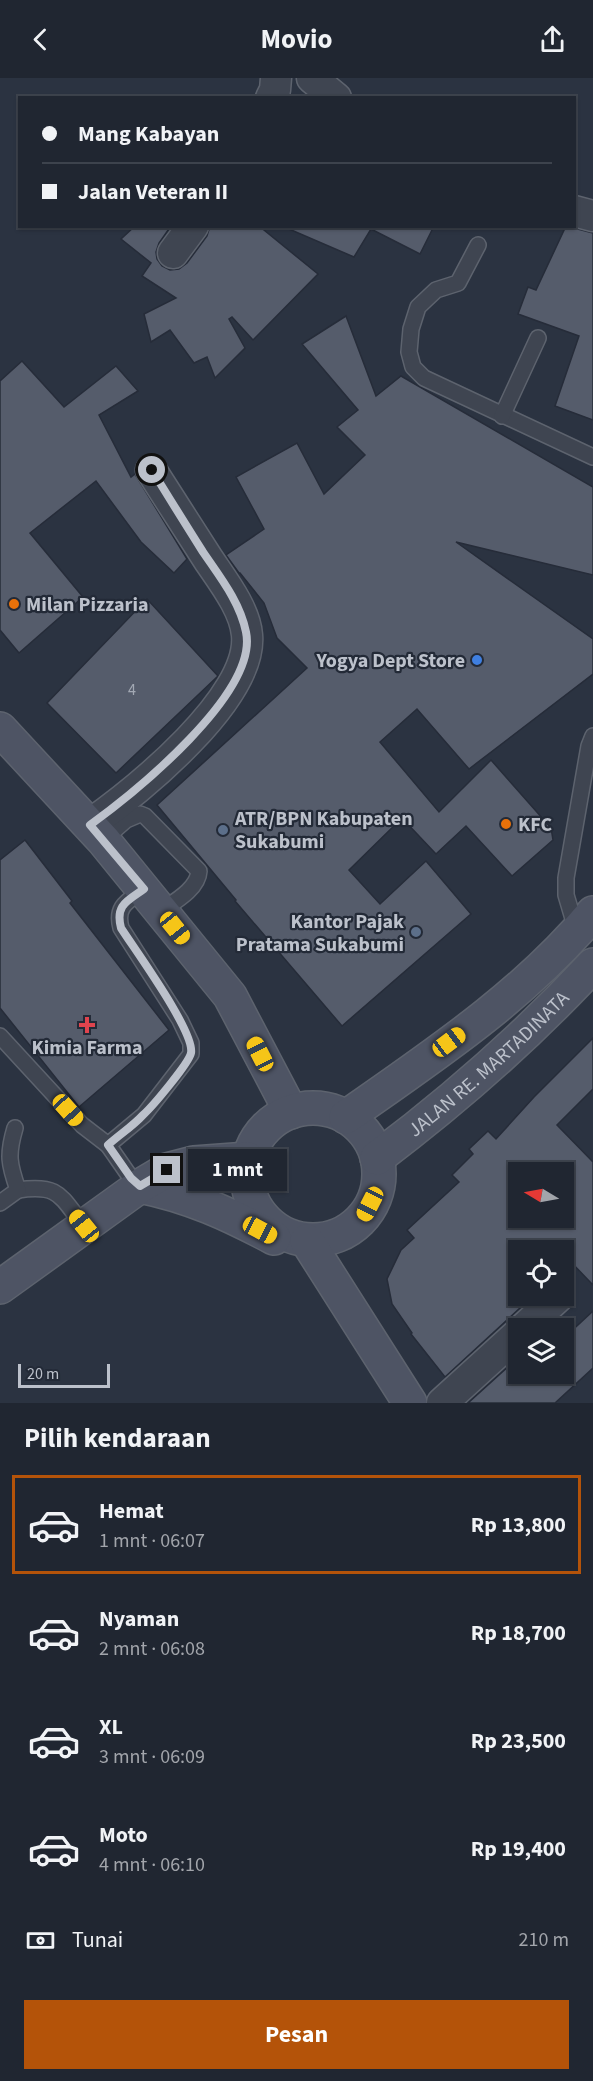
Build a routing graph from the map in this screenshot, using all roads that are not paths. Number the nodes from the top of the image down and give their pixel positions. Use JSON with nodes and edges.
{"nodes":[{"id":1,"x":276,"y":78,"type":"edge"},
{"id":2,"x":312,"y":78,"type":"edge"},
{"id":3,"x":272,"y":96,"type":"edge"},
{"id":4,"x":334,"y":96,"type":"edge"},
{"id":5,"x":576,"y":212,"type":"edge"},
{"id":6,"x":593,"y":216,"type":"edge"},
{"id":7,"x":192,"y":228,"type":"edge"},
{"id":8,"x":478,"y":245,"type":"dead end"},
{"id":9,"x":173,"y":253,"type":"dead end"},
{"id":10,"x":538,"y":338,"type":"dead end"},
{"id":11,"x":502,"y":416,"type":"junction"},
{"id":12,"x":593,"y":457,"type":"edge"},
{"id":13,"x":152,"y":470,"type":"dead end"},
{"id":14,"x":0,"y":729,"type":"edge"},
{"id":15,"x":593,"y":736,"type":"edge"},
{"id":16,"x":96,"y":832,"type":"junction"},
{"id":17,"x":152,"y":900,"type":"junction"},
{"id":18,"x":585,"y":922,"type":"edge"},
{"id":19,"x":593,"y":965,"type":"edge"},
{"id":20,"x":0,"y":1035,"type":"edge"},
{"id":21,"x":291,"y":1112,"type":"junction"},
{"id":22,"x":346,"y":1117,"type":"junction"},
{"id":23,"x":15,"y":1128,"type":"dead end"},
{"id":24,"x":108,"y":1145,"type":"junction"},
{"id":25,"x":377,"y":1158,"type":"junction"},
{"id":26,"x":248,"y":1159,"type":"junction"},
{"id":27,"x":140,"y":1186,"type":"junction"},
{"id":28,"x":18,"y":1190,"type":"junction"},
{"id":29,"x":0,"y":1203,"type":"edge"},
{"id":30,"x":84,"y":1226,"type":"junction"},
{"id":31,"x":313,"y":1251,"type":"junction"},
{"id":32,"x":0,"y":1287,"type":"edge"},
{"id":33,"x":548,"y":1306,"type":"edge"},
{"id":34,"x":535,"y":1318,"type":"edge"},
{"id":35,"x":508,"y":1343,"type":"edge"},
{"id":36,"x":410,"y":1403,"type":"edge"},
{"id":37,"x":442,"y":1403,"type":"edge"}],
"edges":[{"from":1,"to":3,"type":"street"},
{"from":2,"to":4,"type":"street"},
{"from":5,"to":6,"type":"street"},
{"from":7,"to":9,"type":"street"},
{"from":8,"to":11,"type":"lane"},
{"from":10,"to":11,"type":"lane"},
{"from":11,"to":12,"type":"lane"},
{"from":13,"to":16,"type":"street"},
{"from":14,"to":16,"type":"main road"},
{"from":15,"to":18,"type":"lane"},
{"from":16,"to":17,"type":"main road"},
{"from":16,"to":17,"type":"lane"},
{"from":17,"to":21,"type":"main road"},
{"from":17,"to":24,"type":"lane"},
{"from":18,"to":22,"type":"main road","name":"JALAN RE. MARTADINATA"},
{"from":19,"to":25,"type":"main road","name":"JALAN RE. MARTADINATA"},
{"from":20,"to":24,"type":"lane"},
{"from":21,"to":22,"type":"main road"},
{"from":21,"to":26,"type":"main road"},
{"from":22,"to":25,"type":"main road"},
{"from":23,"to":28,"type":"lane"},
{"from":24,"to":27,"type":"lane"},
{"from":25,"to":31,"type":"main road"},
{"from":26,"to":27,"type":"main road"},
{"from":26,"to":31,"type":"main road"},
{"from":27,"to":30,"type":"main road"},
{"from":27,"to":31,"type":"main road"},
{"from":28,"to":29,"type":"lane"},
{"from":28,"to":30,"type":"lane"},
{"from":30,"to":32,"type":"main road"},
{"from":31,"to":36,"type":"main road"},
{"from":33,"to":34,"type":"street"},
{"from":35,"to":37,"type":"street"}]}
